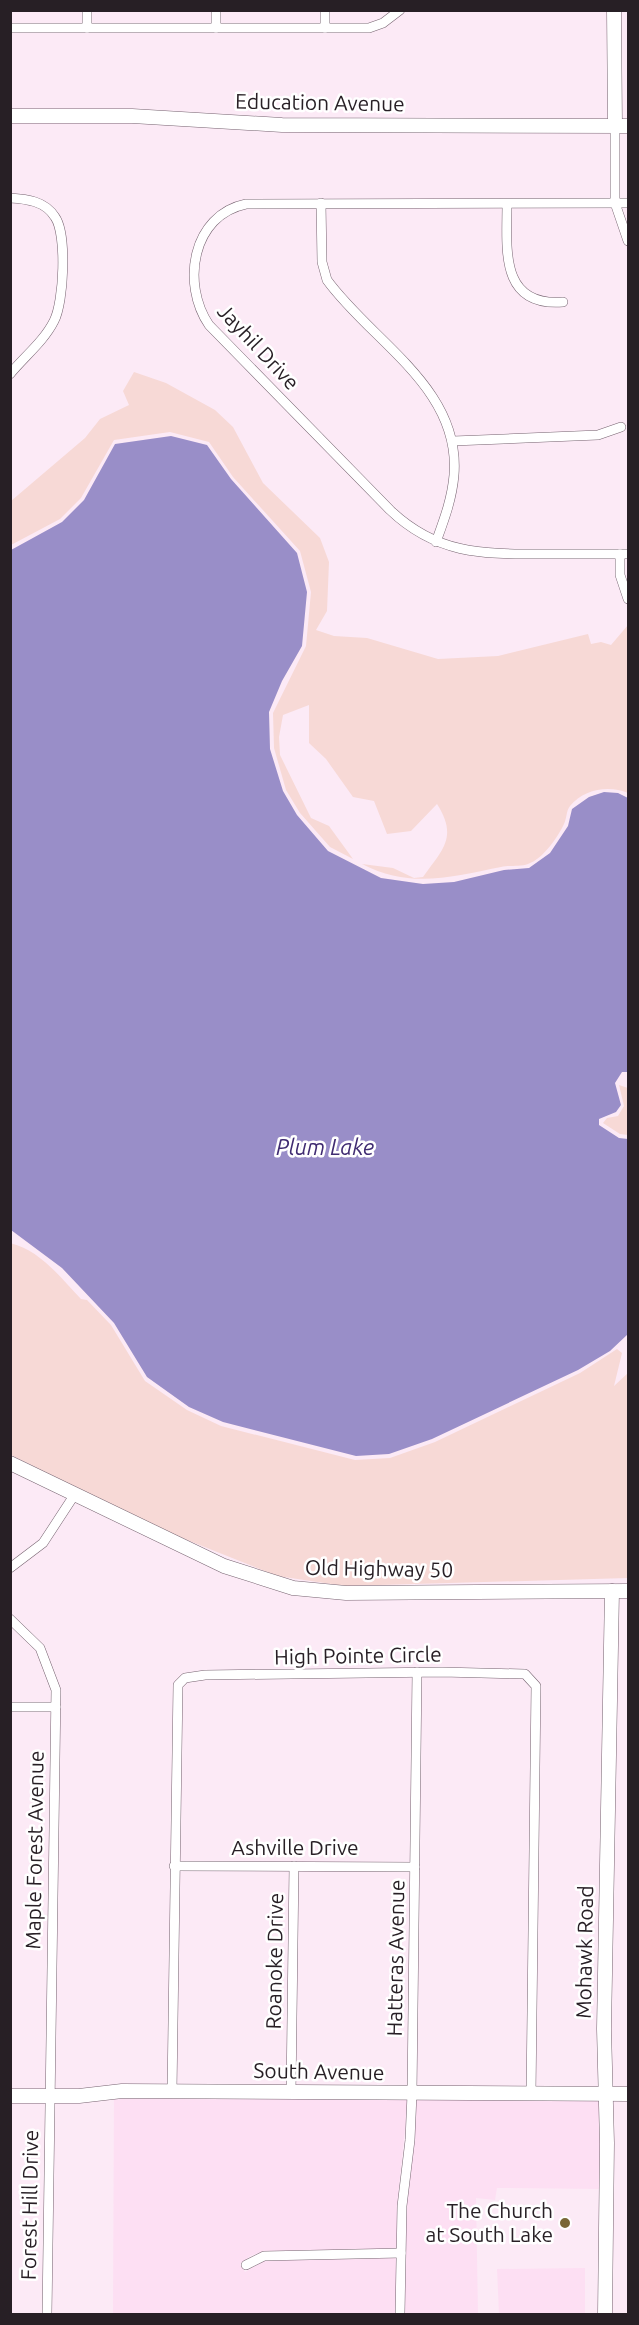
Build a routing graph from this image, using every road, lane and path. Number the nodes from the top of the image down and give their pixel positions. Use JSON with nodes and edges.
{"nodes":[{"id":1,"x":87,"y":10,"type":"edge"},
{"id":2,"x":216,"y":10,"type":"edge"},
{"id":3,"x":325,"y":10,"type":"edge"},
{"id":4,"x":400,"y":10,"type":"edge"},
{"id":5,"x":615,"y":10,"type":"edge"},
{"id":6,"x":10,"y":28,"type":"edge"},
{"id":7,"x":87,"y":28,"type":"junction"},
{"id":8,"x":216,"y":28,"type":"junction"},
{"id":9,"x":325,"y":28,"type":"junction"},
{"id":10,"x":10,"y":116,"type":"edge"},
{"id":11,"x":622,"y":126,"type":"edge"},
{"id":12,"x":10,"y":198,"type":"edge"},
{"id":13,"x":321,"y":203,"type":"junction"},
{"id":14,"x":615,"y":203,"type":"junction"},
{"id":15,"x":628,"y":203,"type":"edge"},
{"id":16,"x":507,"y":204,"type":"junction"},
{"id":17,"x":628,"y":241,"type":"edge"},
{"id":18,"x":563,"y":302,"type":"dead end"},
{"id":19,"x":10,"y":374,"type":"edge"},
{"id":20,"x":621,"y":427,"type":"dead end"},
{"id":21,"x":453,"y":441,"type":"junction"},
{"id":22,"x":436,"y":542,"type":"junction"},
{"id":23,"x":624,"y":554,"type":"edge"},
{"id":24,"x":628,"y":599,"type":"edge"},
{"id":25,"x":10,"y":1463,"type":"edge"},
{"id":26,"x":75,"y":1494,"type":"junction"},
{"id":27,"x":10,"y":1568,"type":"edge"},
{"id":28,"x":612,"y":1591,"type":"junction"},
{"id":29,"x":628,"y":1591,"type":"edge"},
{"id":30,"x":10,"y":1619,"type":"edge"},
{"id":31,"x":417,"y":1672,"type":"junction"},
{"id":32,"x":10,"y":1707,"type":"edge"},
{"id":33,"x":56,"y":1707,"type":"junction"},
{"id":34,"x":174,"y":1866,"type":"junction"},
{"id":35,"x":294,"y":1866,"type":"junction"},
{"id":36,"x":415,"y":1867,"type":"junction"},
{"id":37,"x":172,"y":2091,"type":"junction"},
{"id":38,"x":291,"y":2093,"type":"junction"},
{"id":39,"x":412,"y":2094,"type":"junction"},
{"id":40,"x":531,"y":2094,"type":"junction"},
{"id":41,"x":607,"y":2094,"type":"junction"},
{"id":42,"x":628,"y":2094,"type":"edge"},
{"id":43,"x":10,"y":2096,"type":"edge"},
{"id":44,"x":49,"y":2096,"type":"junction"},
{"id":45,"x":401,"y":2253,"type":"junction"},
{"id":46,"x":246,"y":2265,"type":"dead end"},
{"id":47,"x":47,"y":2314,"type":"edge"},
{"id":48,"x":400,"y":2314,"type":"edge"},
{"id":49,"x":605,"y":2314,"type":"edge"}],
"edges":[{"from":1,"to":7,"type":"street"},
{"from":2,"to":8,"type":"street"},
{"from":3,"to":9,"type":"street"},
{"from":4,"to":9,"type":"street"},
{"from":5,"to":11,"type":"street"},
{"from":6,"to":7,"type":"street"},
{"from":7,"to":8,"type":"street"},
{"from":8,"to":9,"type":"street"},
{"from":10,"to":11,"type":"street","name":"Education Avenue"},
{"from":11,"to":14,"type":"street"},
{"from":12,"to":19,"type":"street"},
{"from":13,"to":16,"type":"street","name":"Jayhil Drive"},
{"from":13,"to":21,"type":"street"},
{"from":13,"to":22,"type":"street","name":"Jayhil Drive"},
{"from":14,"to":15,"type":"street","name":"Jayhil Drive"},
{"from":14,"to":16,"type":"street","name":"Jayhil Drive"},
{"from":14,"to":17,"type":"street"},
{"from":16,"to":18,"type":"street"},
{"from":20,"to":21,"type":"street"},
{"from":21,"to":22,"type":"street"},
{"from":22,"to":23,"type":"street","name":"Jayhil Drive"},
{"from":23,"to":24,"type":"street"},
{"from":25,"to":26,"type":"street","name":"Old Highway 50"},
{"from":26,"to":27,"type":"street"},
{"from":26,"to":28,"type":"street","name":"Old Highway 50"},
{"from":28,"to":29,"type":"street","name":"Old Highway 50"},
{"from":28,"to":41,"type":"street","name":"Mohawk Road"},
{"from":30,"to":33,"type":"street","name":"Maple Forest Avenue"},
{"from":31,"to":34,"type":"street","name":"High Pointe Circle"},
{"from":31,"to":36,"type":"street","name":"Hatteras Avenue"},
{"from":31,"to":40,"type":"street","name":"High Pointe Circle"},
{"from":32,"to":33,"type":"street"},
{"from":33,"to":44,"type":"street","name":"Maple Forest Avenue"},
{"from":34,"to":35,"type":"street","name":"Ashville Drive"},
{"from":34,"to":37,"type":"street","name":"High Pointe Circle"},
{"from":35,"to":36,"type":"street","name":"Ashville Drive"},
{"from":35,"to":38,"type":"street","name":"Roanoke Drive"},
{"from":36,"to":39,"type":"street","name":"Hatteras Avenue"},
{"from":37,"to":38,"type":"street","name":"South Avenue"},
{"from":37,"to":44,"type":"street","name":"South Avenue"},
{"from":38,"to":39,"type":"street","name":"South Avenue"},
{"from":39,"to":40,"type":"street","name":"South Avenue"},
{"from":39,"to":45,"type":"street","name":"Hatteras Avenue"},
{"from":40,"to":41,"type":"street","name":"South Avenue"},
{"from":41,"to":42,"type":"street","name":"South Avenue"},
{"from":41,"to":49,"type":"street","name":"Mohawk Road"},
{"from":43,"to":44,"type":"street","name":"South Avenue"},
{"from":44,"to":47,"type":"street","name":"Forest Hill Drive"},
{"from":45,"to":46,"type":"street"},
{"from":45,"to":48,"type":"street","name":"Hatteras Avenue"}]}
